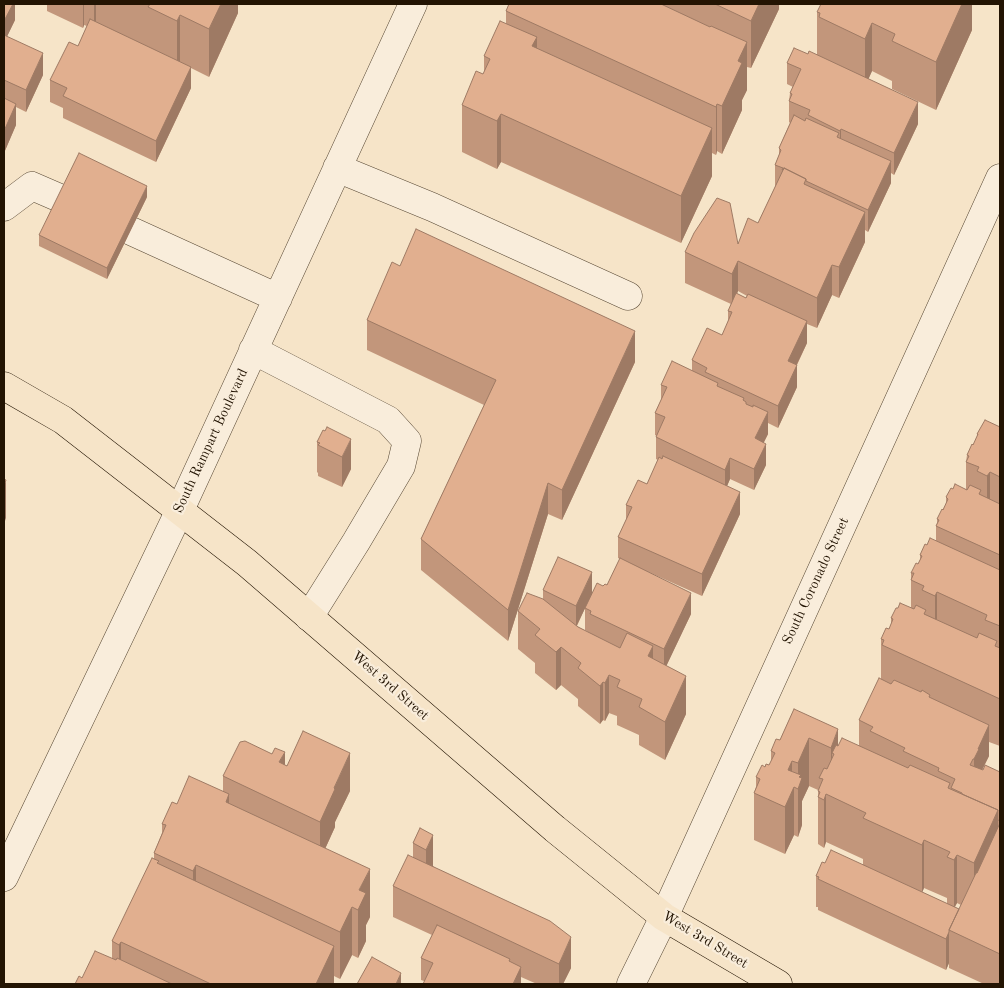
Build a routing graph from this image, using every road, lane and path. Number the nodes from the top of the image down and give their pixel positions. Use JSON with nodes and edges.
{"nodes":[{"id":1,"x":413,"y":4,"type":"edge"},
{"id":2,"x":337,"y":168,"type":"junction"},
{"id":3,"x":1000,"y":178,"type":"edge"},
{"id":4,"x":62,"y":199,"type":"edge"},
{"id":5,"x":4,"y":207,"type":"edge"},
{"id":6,"x":131,"y":230,"type":"edge"},
{"id":7,"x":628,"y":296,"type":"dead end"},
{"id":8,"x":278,"y":298,"type":"junction"},
{"id":9,"x":253,"y":350,"type":"junction"},
{"id":10,"x":4,"y":386,"type":"edge"},
{"id":11,"x":180,"y":510,"type":"junction"},
{"id":12,"x":309,"y":617,"type":"junction"},
{"id":13,"x":4,"y":876,"type":"edge"},
{"id":14,"x":664,"y":917,"type":"junction"},
{"id":15,"x":631,"y":984,"type":"edge"},
{"id":16,"x":778,"y":984,"type":"edge"}],
"edges":[{"from":1,"to":2,"type":"street","name":"South Rampart Boulevard"},
{"from":2,"to":7,"type":"street"},
{"from":2,"to":8,"type":"street","name":"South Rampart Boulevard"},
{"from":3,"to":14,"type":"street","name":"South Coronado Street"},
{"from":4,"to":5,"type":"street"},
{"from":6,"to":8,"type":"street"},
{"from":8,"to":9,"type":"street","name":"South Rampart Boulevard"},
{"from":9,"to":11,"type":"street","name":"South Rampart Boulevard"},
{"from":9,"to":12,"type":"street"},
{"from":10,"to":11,"type":"main road","name":"West 3rd Street"},
{"from":11,"to":12,"type":"main road","name":"West 3rd Street"},
{"from":11,"to":13,"type":"street","name":"South Rampart Boulevard"},
{"from":12,"to":14,"type":"main road","name":"West 3rd Street"},
{"from":14,"to":15,"type":"street","name":"South Coronado Street"},
{"from":14,"to":16,"type":"main road","name":"West 3rd Street"}]}
